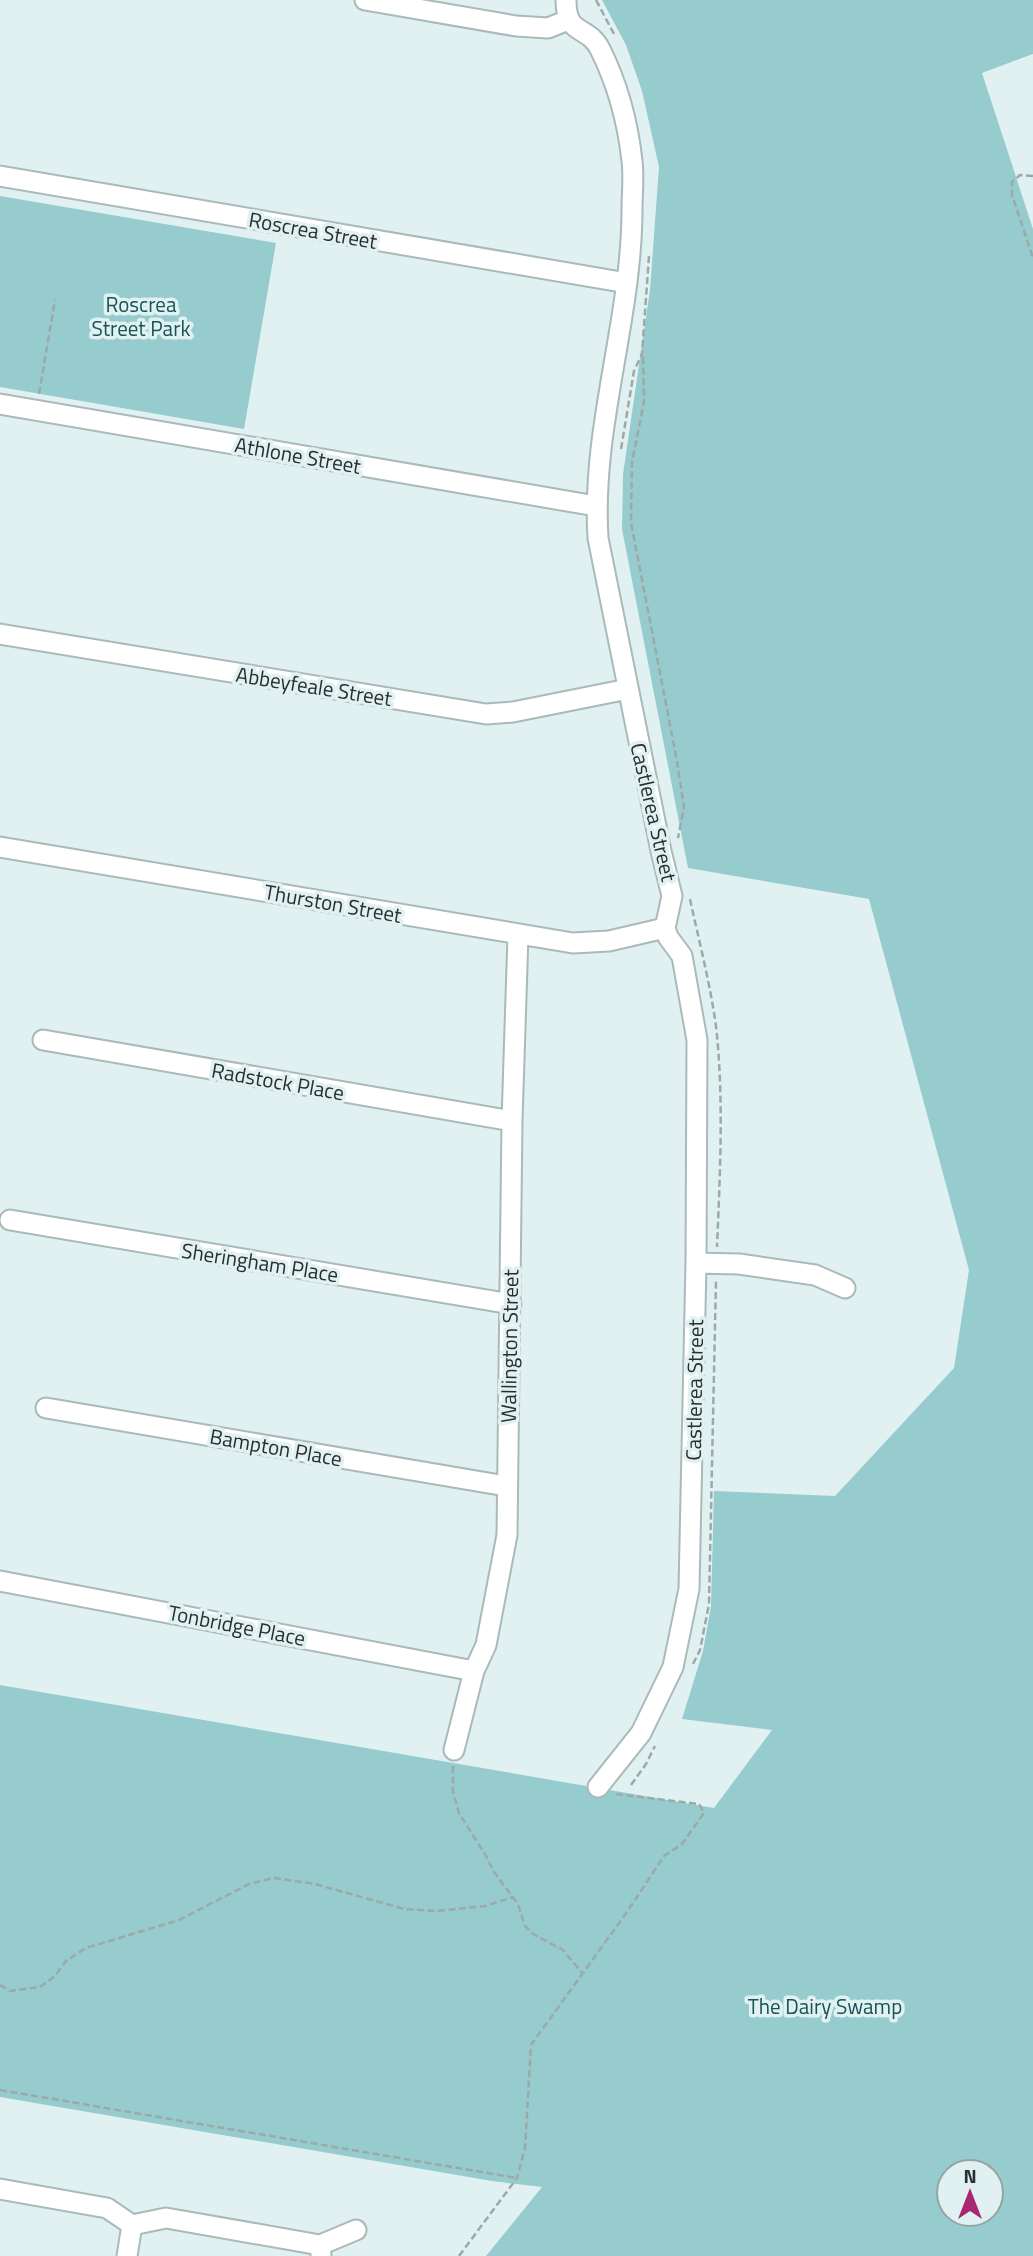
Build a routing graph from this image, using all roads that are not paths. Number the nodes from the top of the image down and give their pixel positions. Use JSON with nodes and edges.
{"nodes":[{"id":1,"x":365,"y":0,"type":"edge"},
{"id":2,"x":567,"y":10,"type":"edge"},
{"id":3,"x":0,"y":176,"type":"edge"},
{"id":4,"x":627,"y":283,"type":"junction"},
{"id":5,"x":0,"y":404,"type":"edge"},
{"id":6,"x":596,"y":506,"type":"junction"},
{"id":7,"x":0,"y":634,"type":"edge"},
{"id":8,"x":628,"y":689,"type":"junction"},
{"id":9,"x":0,"y":847,"type":"edge"},
{"id":10,"x":665,"y":928,"type":"junction"},
{"id":11,"x":518,"y":935,"type":"junction"},
{"id":12,"x":43,"y":1040,"type":"dead end"},
{"id":13,"x":512,"y":1121,"type":"junction"},
{"id":14,"x":10,"y":1220,"type":"dead end"},
{"id":15,"x":696,"y":1263,"type":"junction"},
{"id":16,"x":845,"y":1288,"type":"dead end"},
{"id":17,"x":511,"y":1304,"type":"junction"},
{"id":18,"x":46,"y":1408,"type":"dead end"},
{"id":19,"x":506,"y":1486,"type":"junction"},
{"id":20,"x":0,"y":1581,"type":"edge"},
{"id":21,"x":474,"y":1671,"type":"junction"},
{"id":22,"x":454,"y":1750,"type":"road end"},
{"id":23,"x":598,"y":1787,"type":"road end"},
{"id":24,"x":0,"y":2189,"type":"edge"},
{"id":25,"x":132,"y":2225,"type":"junction"},
{"id":26,"x":356,"y":2231,"type":"dead end"},
{"id":27,"x":321,"y":2250,"type":"edge"},
{"id":28,"x":127,"y":2256,"type":"edge"}],
"edges":[{"from":1,"to":2,"type":"street"},
{"from":2,"to":4,"type":"street","name":"Castlerea Street"},
{"from":3,"to":4,"type":"street","name":"Roscrea Street"},
{"from":4,"to":6,"type":"street","name":"Castlerea Street"},
{"from":5,"to":6,"type":"street","name":"Athlone Street"},
{"from":6,"to":8,"type":"street","name":"Castlerea Street"},
{"from":7,"to":8,"type":"street","name":"Abbeyfeale Street"},
{"from":8,"to":10,"type":"street","name":"Castlerea Street"},
{"from":9,"to":11,"type":"street","name":"Thurston Street"},
{"from":10,"to":11,"type":"street","name":"Thurston Street"},
{"from":10,"to":15,"type":"street","name":"Castlerea Street"},
{"from":11,"to":13,"type":"street","name":"Wallington Street"},
{"from":12,"to":13,"type":"street","name":"Radstock Place"},
{"from":13,"to":17,"type":"street","name":"Wallington Street"},
{"from":14,"to":17,"type":"street","name":"Sheringham Place"},
{"from":15,"to":16,"type":"street"},
{"from":15,"to":23,"type":"street","name":"Castlerea Street"},
{"from":17,"to":19,"type":"street","name":"Wallington Street"},
{"from":18,"to":19,"type":"street","name":"Bampton Place"},
{"from":19,"to":21,"type":"street","name":"Wallington Street"},
{"from":20,"to":21,"type":"street","name":"Tonbridge Place"},
{"from":21,"to":22,"type":"street","name":"Wallington Street"},
{"from":24,"to":25,"type":"street"},
{"from":25,"to":27,"type":"street"},
{"from":25,"to":28,"type":"street"},
{"from":26,"to":27,"type":"street"}]}
